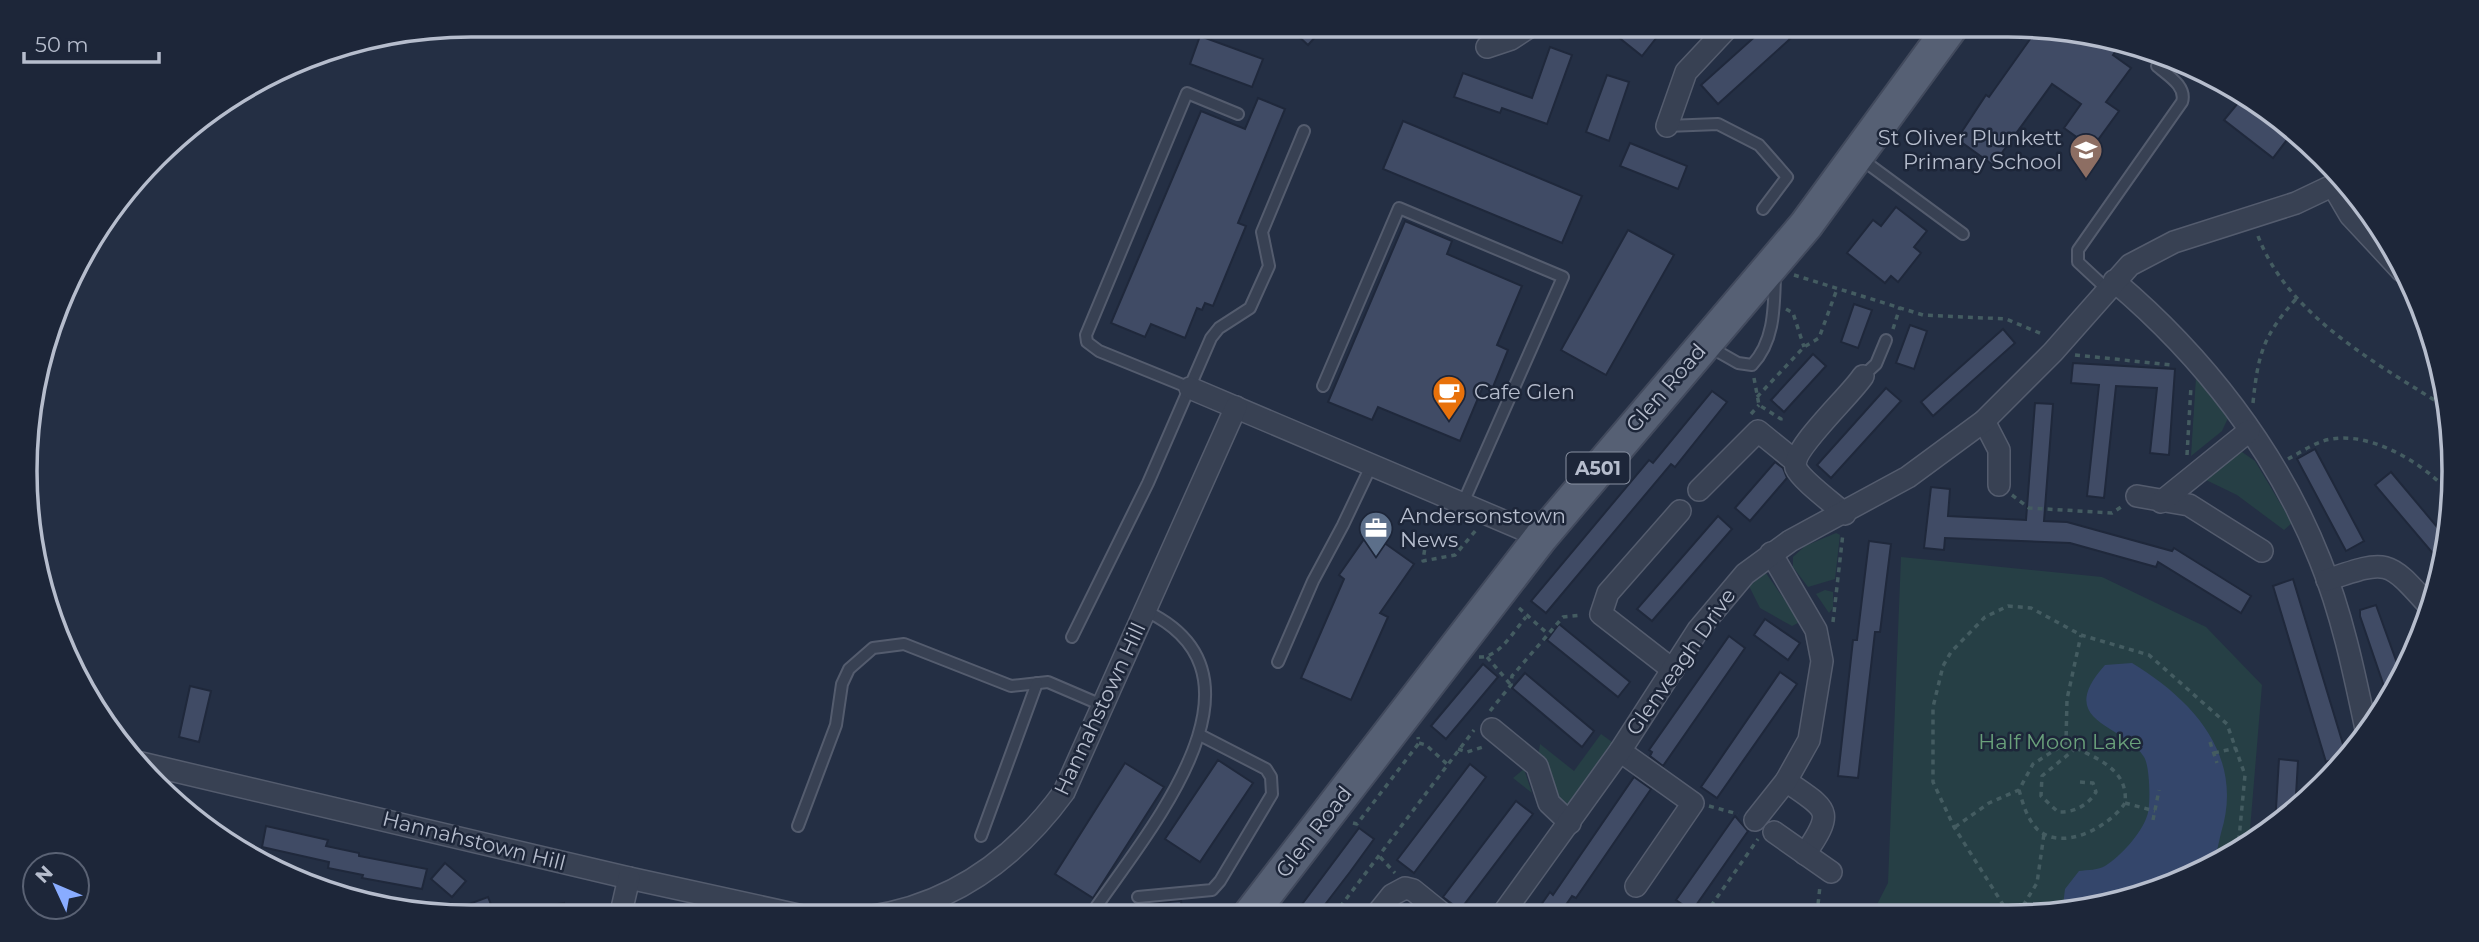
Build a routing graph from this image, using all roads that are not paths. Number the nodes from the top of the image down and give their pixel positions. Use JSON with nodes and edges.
{"nodes":[{"id":1,"x":1514,"y":37,"type":"edge"},
{"id":2,"x":1719,"y":37,"type":"edge"},
{"id":3,"x":1944,"y":37,"type":"edge"},
{"id":4,"x":1487,"y":47,"type":"dead end"},
{"id":5,"x":2157,"y":66,"type":"dead end"},
{"id":6,"x":1238,"y":114,"type":"dead end"},
{"id":7,"x":1667,"y":126,"type":"joint"},
{"id":8,"x":1304,"y":131,"type":"dead end"},
{"id":9,"x":1858,"y":157,"type":"junction"},
{"id":10,"x":2335,"y":185,"type":"edge"},
{"id":11,"x":2336,"y":188,"type":"edge"},
{"id":12,"x":1763,"y":209,"type":"dead end"},
{"id":13,"x":1964,"y":234,"type":"dead end"},
{"id":14,"x":2378,"y":245,"type":"edge"},
{"id":15,"x":1775,"y":265,"type":"junction"},
{"id":16,"x":2111,"y":285,"type":"junction"},
{"id":17,"x":1886,"y":340,"type":"road end"},
{"id":18,"x":1704,"y":343,"type":"junction"},
{"id":19,"x":1863,"y":376,"type":"joint"},
{"id":20,"x":1323,"y":386,"type":"dead end"},
{"id":21,"x":1190,"y":388,"type":"junction"},
{"id":22,"x":1236,"y":407,"type":"junction"},
{"id":23,"x":1984,"y":421,"type":"junction"},
{"id":24,"x":2246,"y":427,"type":"junction"},
{"id":25,"x":1796,"y":461,"type":"junction"},
{"id":26,"x":1372,"y":464,"type":"junction"},
{"id":27,"x":1999,"y":485,"type":"road end"},
{"id":28,"x":1699,"y":490,"type":"dead end"},
{"id":29,"x":2137,"y":496,"type":"road end"},
{"id":30,"x":2161,"y":502,"type":"junction"},
{"id":31,"x":1463,"y":503,"type":"junction"},
{"id":32,"x":1680,"y":511,"type":"dead end"},
{"id":33,"x":1842,"y":515,"type":"junction"},
{"id":34,"x":1541,"y":537,"type":"junction"},
{"id":35,"x":2262,"y":551,"type":"dead end"},
{"id":36,"x":1771,"y":553,"type":"junction"},
{"id":37,"x":2327,"y":580,"type":"junction"},
{"id":38,"x":2423,"y":599,"type":"edge"},
{"id":39,"x":1146,"y":611,"type":"junction"},
{"id":40,"x":1072,"y":637,"type":"dead end"},
{"id":41,"x":1278,"y":662,"type":"dead end"},
{"id":42,"x":1673,"y":670,"type":"junction"},
{"id":43,"x":1037,"y":682,"type":"junction"},
{"id":44,"x":1104,"y":706,"type":"junction"},
{"id":45,"x":1490,"y":719,"type":"road end"},
{"id":46,"x":2364,"y":719,"type":"edge"},
{"id":47,"x":1200,"y":735,"type":"junction"},
{"id":48,"x":1620,"y":751,"type":"junction"},
{"id":49,"x":153,"y":766,"type":"edge"},
{"id":50,"x":1786,"y":781,"type":"junction"},
{"id":51,"x":1570,"y":823,"type":"junction"},
{"id":52,"x":798,"y":827,"type":"dead end"},
{"id":53,"x":981,"y":836,"type":"dead end"},
{"id":54,"x":1805,"y":854,"type":"junction"},
{"id":55,"x":1827,"y":869,"type":"road end"},
{"id":56,"x":629,"y":878,"type":"junction"},
{"id":57,"x":1636,"y":886,"type":"dead end"},
{"id":58,"x":1138,"y":897,"type":"dead end"},
{"id":59,"x":623,"y":905,"type":"edge"},
{"id":60,"x":752,"y":905,"type":"edge"},
{"id":61,"x":917,"y":905,"type":"edge"},
{"id":62,"x":1097,"y":905,"type":"edge"},
{"id":63,"x":1257,"y":905,"type":"edge"},
{"id":64,"x":1384,"y":905,"type":"edge"},
{"id":65,"x":1432,"y":905,"type":"edge"},
{"id":66,"x":1509,"y":905,"type":"edge"}],
"edges":[{"from":1,"to":4,"type":"street"},
{"from":2,"to":7,"type":"street"},
{"from":3,"to":9,"type":"main road","name":"Glen Road","number":"A501"},
{"from":5,"to":16,"type":"lane"},
{"from":6,"to":21,"type":"lane"},
{"from":7,"to":12,"type":"lane"},
{"from":8,"to":21,"type":"lane"},
{"from":9,"to":13,"type":"lane"},
{"from":9,"to":15,"type":"main road","name":"Glen Road","number":"A501"},
{"from":10,"to":16,"type":"street","name":"Glenveagh Drive"},
{"from":11,"to":14,"type":"street"},
{"from":15,"to":18,"type":"main road","name":"Glen Road","number":"A501"},
{"from":15,"to":18,"type":"lane"},
{"from":16,"to":23,"type":"street","name":"Glenveagh Drive"},
{"from":16,"to":24,"type":"street"},
{"from":17,"to":19,"type":"lane"},
{"from":18,"to":34,"type":"main road","name":"Glen Road","number":"A501"},
{"from":19,"to":25,"type":"street"},
{"from":20,"to":31,"type":"lane"},
{"from":21,"to":22,"type":"street"},
{"from":21,"to":40,"type":"lane"},
{"from":22,"to":26,"type":"street"},
{"from":22,"to":39,"type":"street","name":"Hannahstown Hill"},
{"from":23,"to":27,"type":"street"},
{"from":23,"to":33,"type":"street","name":"Glenveagh Drive"},
{"from":24,"to":30,"type":"street"},
{"from":24,"to":37,"type":"street"},
{"from":25,"to":28,"type":"street"},
{"from":25,"to":33,"type":"street"},
{"from":26,"to":31,"type":"street"},
{"from":26,"to":41,"type":"lane"},
{"from":29,"to":30,"type":"street"},
{"from":30,"to":35,"type":"street"},
{"from":31,"to":34,"type":"street"},
{"from":32,"to":42,"type":"street"},
{"from":33,"to":36,"type":"street","name":"Glenveagh Drive"},
{"from":34,"to":63,"type":"main road","name":"Glen Road","number":"A501"},
{"from":36,"to":42,"type":"street","name":"Glenveagh Drive"},
{"from":36,"to":50,"type":"street"},
{"from":37,"to":38,"type":"street"},
{"from":37,"to":46,"type":"street"},
{"from":39,"to":44,"type":"street","name":"Hannahstown Hill"},
{"from":39,"to":47,"type":"lane"},
{"from":42,"to":48,"type":"street","name":"Glenveagh Drive"},
{"from":43,"to":44,"type":"lane"},
{"from":43,"to":52,"type":"lane"},
{"from":43,"to":53,"type":"lane"},
{"from":44,"to":61,"type":"street","name":"Hannahstown Hill"},
{"from":45,"to":51,"type":"street"},
{"from":47,"to":58,"type":"lane"},
{"from":47,"to":62,"type":"lane"},
{"from":48,"to":51,"type":"street","name":"Glenveagh Drive"},
{"from":48,"to":57,"type":"street"},
{"from":49,"to":56,"type":"street","name":"Hannahstown Hill"},
{"from":50,"to":54,"type":"street"},
{"from":50,"to":54,"type":"street"},
{"from":51,"to":66,"type":"street","name":"Glenveagh Drive"},
{"from":54,"to":55,"type":"street"},
{"from":56,"to":59,"type":"street"},
{"from":56,"to":60,"type":"street","name":"Hannahstown Hill"},
{"from":64,"to":65,"type":"street"}]}
